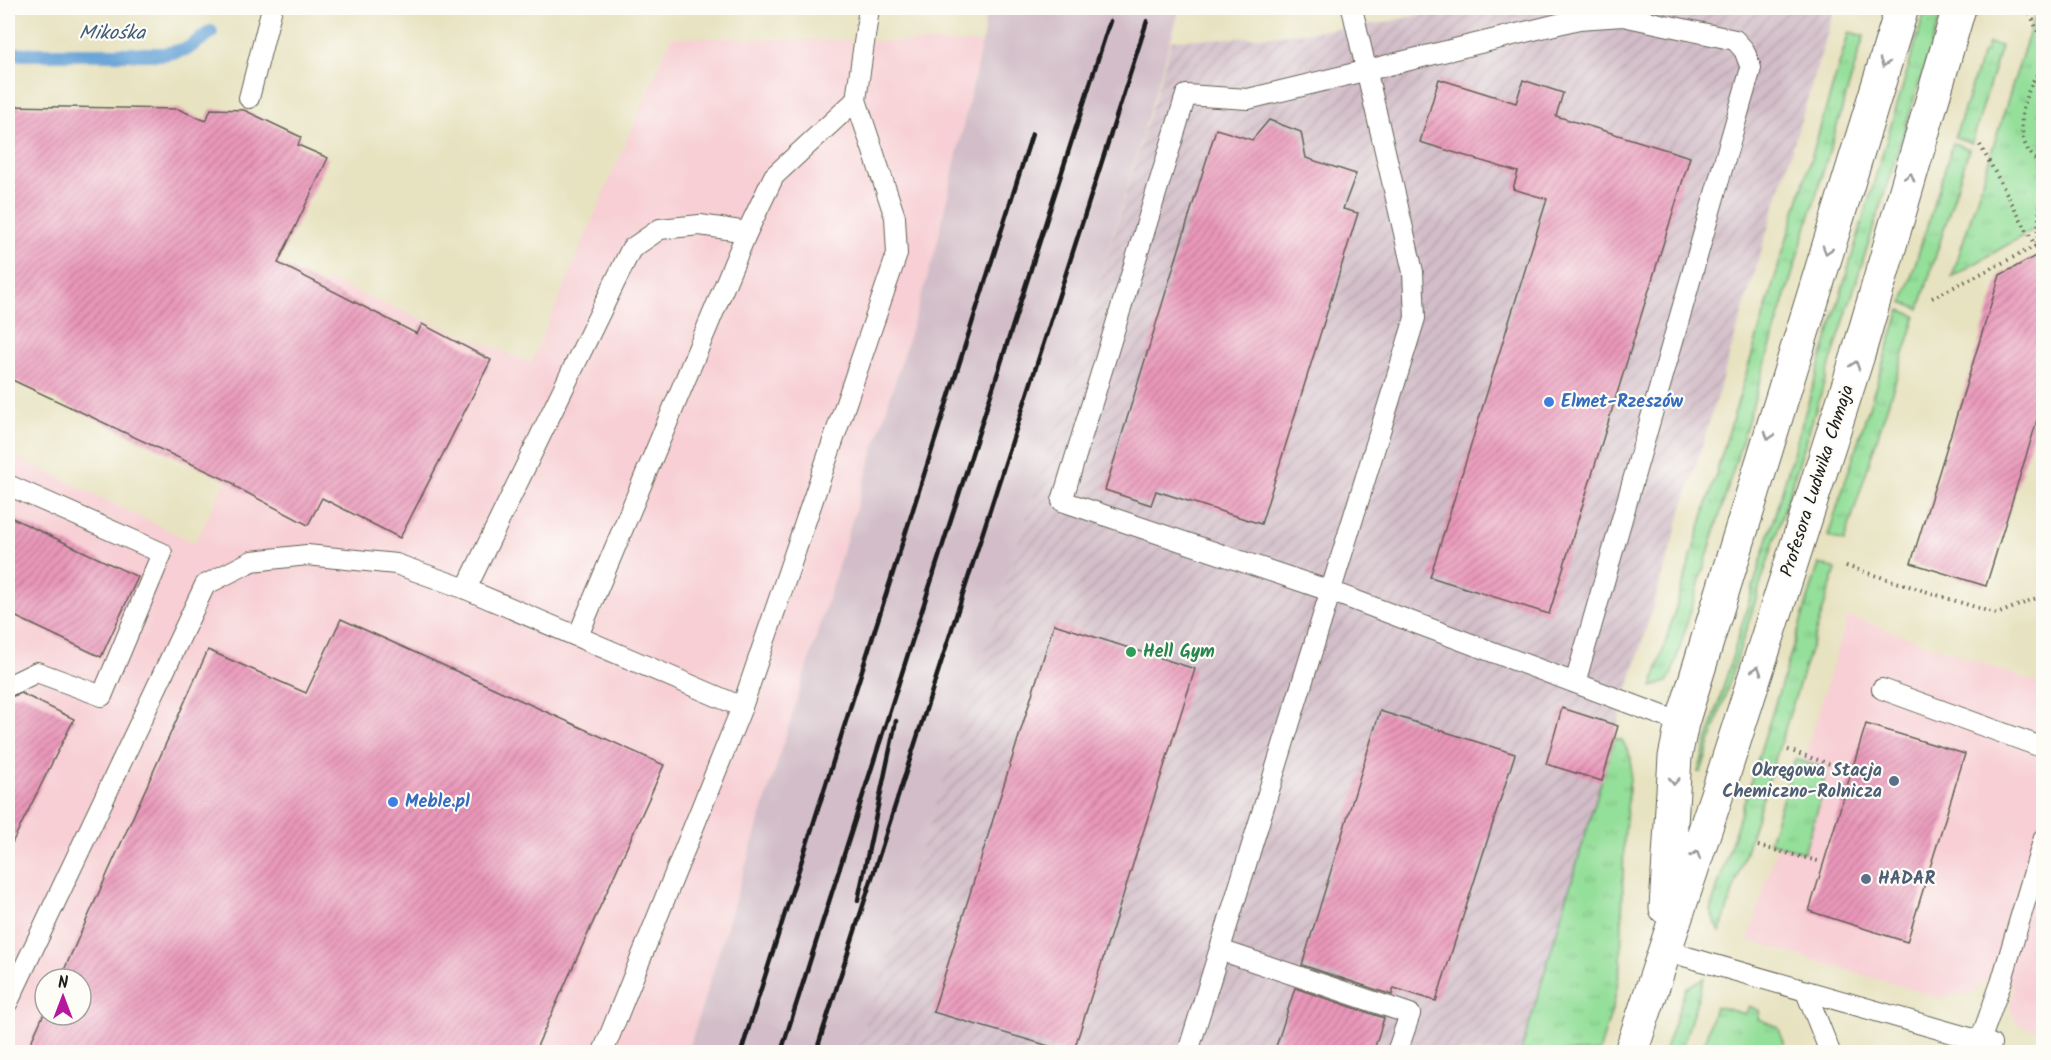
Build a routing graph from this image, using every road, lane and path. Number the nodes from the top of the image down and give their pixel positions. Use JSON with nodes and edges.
{"nodes":[{"id":1,"x":272,"y":8,"type":"edge"},
{"id":2,"x":869,"y":8,"type":"edge"},
{"id":3,"x":1352,"y":8,"type":"edge"},
{"id":4,"x":1902,"y":8,"type":"edge"},
{"id":5,"x":1959,"y":8,"type":"edge"},
{"id":6,"x":2028,"y":8,"type":"edge"},
{"id":7,"x":2043,"y":47,"type":"edge"},
{"id":8,"x":2043,"y":65,"type":"edge"},
{"id":9,"x":1365,"y":71,"type":"junction"},
{"id":10,"x":249,"y":98,"type":"dead end"},
{"id":11,"x":856,"y":100,"type":"junction"},
{"id":12,"x":1980,"y":145,"type":"dead end"},
{"id":13,"x":2043,"y":168,"type":"edge"},
{"id":14,"x":747,"y":232,"type":"junction"},
{"id":15,"x":2043,"y":243,"type":"edge"},
{"id":16,"x":2036,"y":247,"type":"junction"},
{"id":17,"x":1932,"y":298,"type":"dead end"},
{"id":18,"x":8,"y":485,"type":"edge"},
{"id":19,"x":1846,"y":566,"type":"dead end"},
{"id":20,"x":466,"y":588,"type":"junction"},
{"id":21,"x":1330,"y":591,"type":"junction"},
{"id":22,"x":2043,"y":595,"type":"edge"},
{"id":23,"x":578,"y":636,"type":"junction"},
{"id":24,"x":1575,"y":683,"type":"junction"},
{"id":25,"x":8,"y":686,"type":"edge"},
{"id":26,"x":1882,"y":689,"type":"dead end"},
{"id":27,"x":742,"y":707,"type":"junction"},
{"id":28,"x":1682,"y":723,"type":"junction"},
{"id":29,"x":2043,"y":748,"type":"edge"},
{"id":30,"x":1788,"y":750,"type":"dead end"},
{"id":31,"x":1851,"y":771,"type":"dead end"},
{"id":32,"x":2043,"y":838,"type":"edge"},
{"id":33,"x":1758,"y":846,"type":"dead end"},
{"id":34,"x":1822,"y":862,"type":"dead end"},
{"id":35,"x":1220,"y":950,"type":"junction"},
{"id":36,"x":1663,"y":950,"type":"junction"},
{"id":37,"x":1806,"y":992,"type":"junction"},
{"id":38,"x":8,"y":1002,"type":"edge"},
{"id":39,"x":1984,"y":1047,"type":"edge"},
{"id":40,"x":603,"y":1053,"type":"edge"},
{"id":41,"x":1188,"y":1053,"type":"edge"},
{"id":42,"x":1397,"y":1053,"type":"edge"},
{"id":43,"x":1631,"y":1053,"type":"edge"},
{"id":44,"x":1830,"y":1053,"type":"edge"}],
"edges":[{"from":1,"to":10,"type":"lane"},
{"from":2,"to":11,"type":"lane"},
{"from":3,"to":9,"type":"lane"},
{"from":4,"to":28,"type":"street","name":"Profesora Ludwika Chmaja","one_way":true},
{"from":36,"to":5,"type":"street","name":"Profesora Ludwika Chmaja","one_way":true},
{"from":6,"to":7,"type":"path"},
{"from":8,"to":13,"type":"path"},
{"from":9,"to":21,"type":"lane"},
{"from":9,"to":21,"type":"lane"},
{"from":9,"to":24,"type":"lane"},
{"from":11,"to":14,"type":"lane"},
{"from":11,"to":27,"type":"lane"},
{"from":12,"to":16,"type":"path"},
{"from":13,"to":16,"type":"path"},
{"from":14,"to":20,"type":"lane"},
{"from":14,"to":23,"type":"lane"},
{"from":15,"to":16,"type":"path"},
{"from":16,"to":17,"type":"path"},
{"from":18,"to":25,"type":"lane"},
{"from":19,"to":22,"type":"path"},
{"from":20,"to":23,"type":"lane"},
{"from":20,"to":38,"type":"lane"},
{"from":21,"to":24,"type":"lane"},
{"from":21,"to":35,"type":"lane"},
{"from":23,"to":27,"type":"lane"},
{"from":24,"to":28,"type":"lane"},
{"from":26,"to":29,"type":"lane"},
{"from":27,"to":40,"type":"lane"},
{"from":28,"to":36,"type":"street","name":"Profesora Ludwika Chmaja","one_way":true},
{"from":30,"to":31,"type":"path"},
{"from":32,"to":39,"type":"lane"},
{"from":33,"to":34,"type":"path"},
{"from":35,"to":41,"type":"lane"},
{"from":35,"to":42,"type":"lane"},
{"from":36,"to":37,"type":"lane"},
{"from":36,"to":43,"type":"street","name":"Profesora Ludwika Chmaja"},
{"from":37,"to":39,"type":"lane"},
{"from":37,"to":44,"type":"lane"}]}
